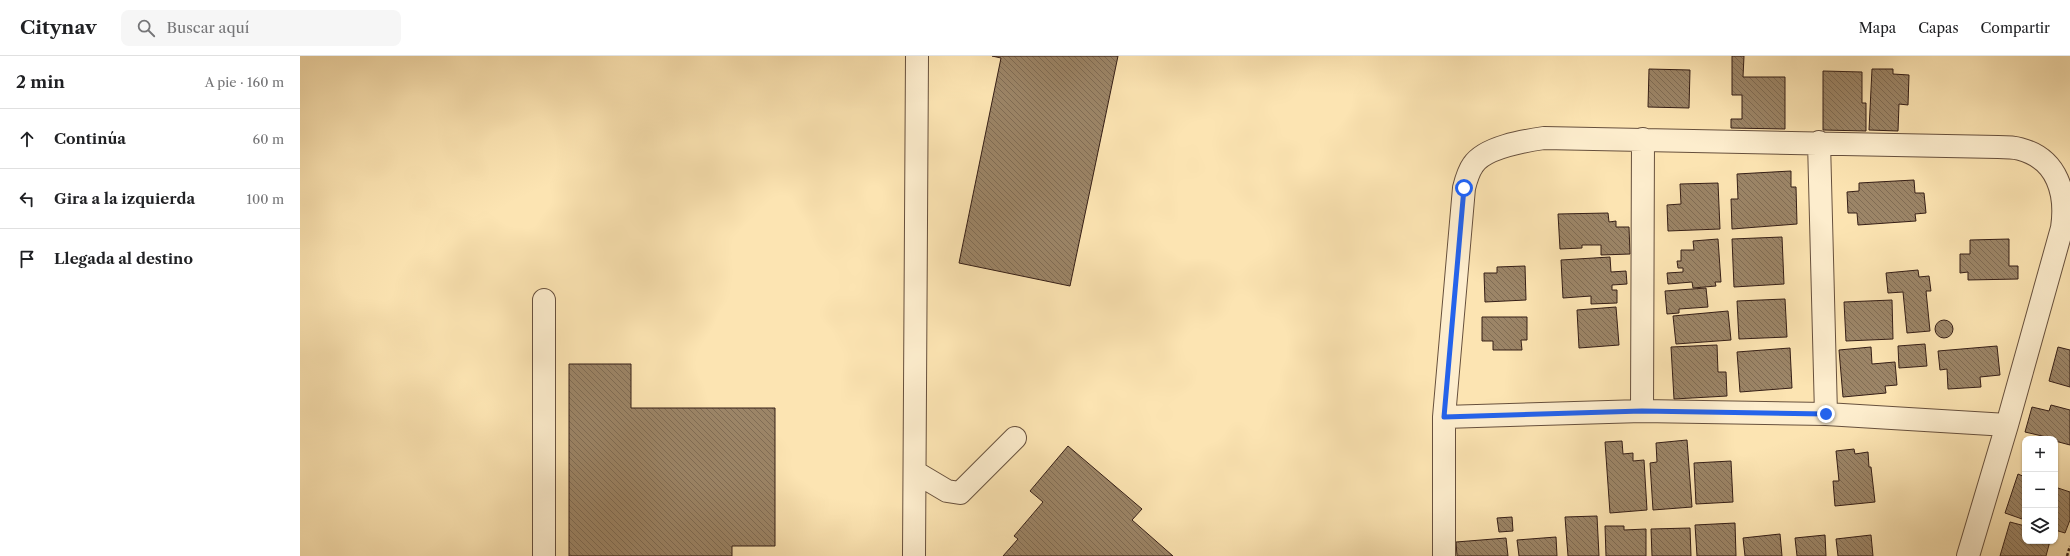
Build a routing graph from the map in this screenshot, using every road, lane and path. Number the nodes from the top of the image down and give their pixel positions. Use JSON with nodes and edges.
{"nodes":[{"id":1,"x":918,"y":56,"type":"edge"},
{"id":2,"x":1644,"y":139,"type":"junction"},
{"id":3,"x":1819,"y":142,"type":"junction"},
{"id":4,"x":544,"y":300,"type":"dead end"},
{"id":5,"x":1642,"y":411,"type":"junction"},
{"id":6,"x":1826,"y":414,"type":"junction"},
{"id":7,"x":1444,"y":417,"type":"junction"},
{"id":8,"x":2007,"y":425,"type":"junction"},
{"id":9,"x":1015,"y":438,"type":"dead end"},
{"id":10,"x":915,"y":472,"type":"junction"},
{"id":11,"x":2070,"y":546,"type":"edge"},
{"id":12,"x":915,"y":555,"type":"edge"},
{"id":13,"x":544,"y":556,"type":"edge"},
{"id":14,"x":1444,"y":556,"type":"edge"},
{"id":15,"x":1968,"y":556,"type":"edge"},
{"id":16,"x":2067,"y":556,"type":"edge"}],
"edges":[{"from":1,"to":10,"type":"street"},
{"from":2,"to":3,"type":"street"},
{"from":2,"to":5,"type":"street"},
{"from":2,"to":7,"type":"street"},
{"from":3,"to":6,"type":"street"},
{"from":3,"to":8,"type":"street"},
{"from":4,"to":13,"type":"street"},
{"from":5,"to":6,"type":"street"},
{"from":5,"to":7,"type":"street"},
{"from":6,"to":8,"type":"street"},
{"from":7,"to":14,"type":"street"},
{"from":8,"to":15,"type":"street"},
{"from":9,"to":10,"type":"street"},
{"from":10,"to":12,"type":"street"},
{"from":11,"to":16,"type":"path"}]}
